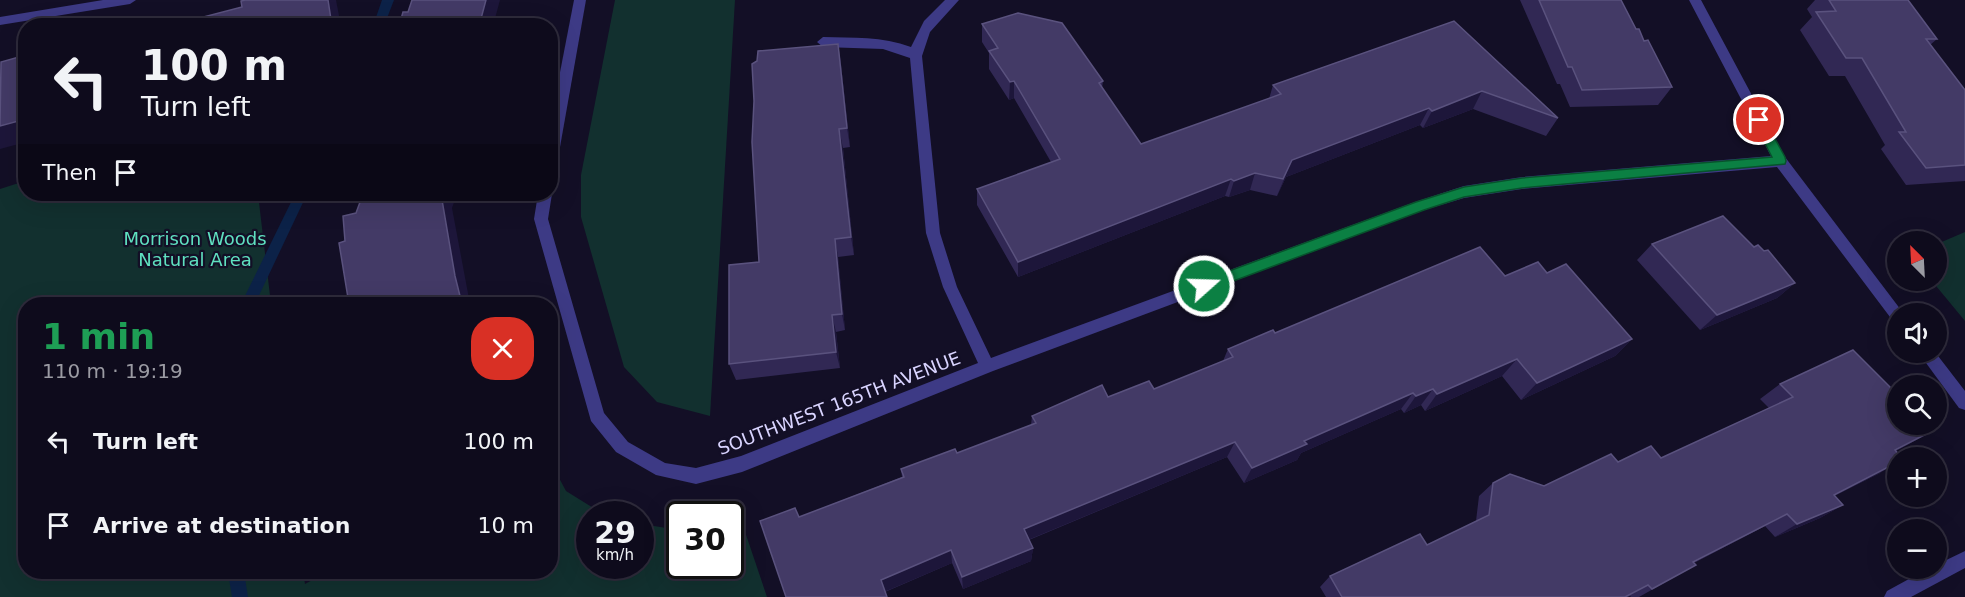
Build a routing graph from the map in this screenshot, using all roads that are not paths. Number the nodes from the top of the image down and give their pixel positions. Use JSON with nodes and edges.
{"nodes":[{"id":1,"x":130,"y":0,"type":"edge"},
{"id":2,"x":580,"y":0,"type":"edge"},
{"id":3,"x":953,"y":0,"type":"edge"},
{"id":4,"x":1695,"y":0,"type":"edge"},
{"id":5,"x":18,"y":18,"type":"edge"},
{"id":6,"x":19,"y":18,"type":"edge"},
{"id":7,"x":0,"y":21,"type":"edge"},
{"id":8,"x":823,"y":42,"type":"dead end"},
{"id":9,"x":916,"y":56,"type":"junction"},
{"id":10,"x":558,"y":120,"type":"edge"},
{"id":11,"x":1780,"y":161,"type":"junction"},
{"id":12,"x":544,"y":201,"type":"edge"},
{"id":13,"x":1888,"y":303,"type":"edge"},
{"id":14,"x":1934,"y":363,"type":"edge"},
{"id":15,"x":987,"y":366,"type":"junction"},
{"id":16,"x":1965,"y":403,"type":"edge"},
{"id":17,"x":1965,"y":559,"type":"edge"},
{"id":18,"x":1893,"y":597,"type":"edge"}],
"edges":[{"from":1,"to":6,"type":"street"},
{"from":2,"to":10,"type":"street"},
{"from":3,"to":9,"type":"street"},
{"from":4,"to":11,"type":"street"},
{"from":5,"to":7,"type":"street"},
{"from":8,"to":9,"type":"street"},
{"from":9,"to":15,"type":"street"},
{"from":11,"to":13,"type":"street"},
{"from":11,"to":15,"type":"street","name":"SOUTHWEST 165TH AVENUE"},
{"from":12,"to":15,"type":"street","name":"SOUTHWEST 165TH AVENUE"},
{"from":14,"to":16,"type":"street"},
{"from":17,"to":18,"type":"street"}]}
